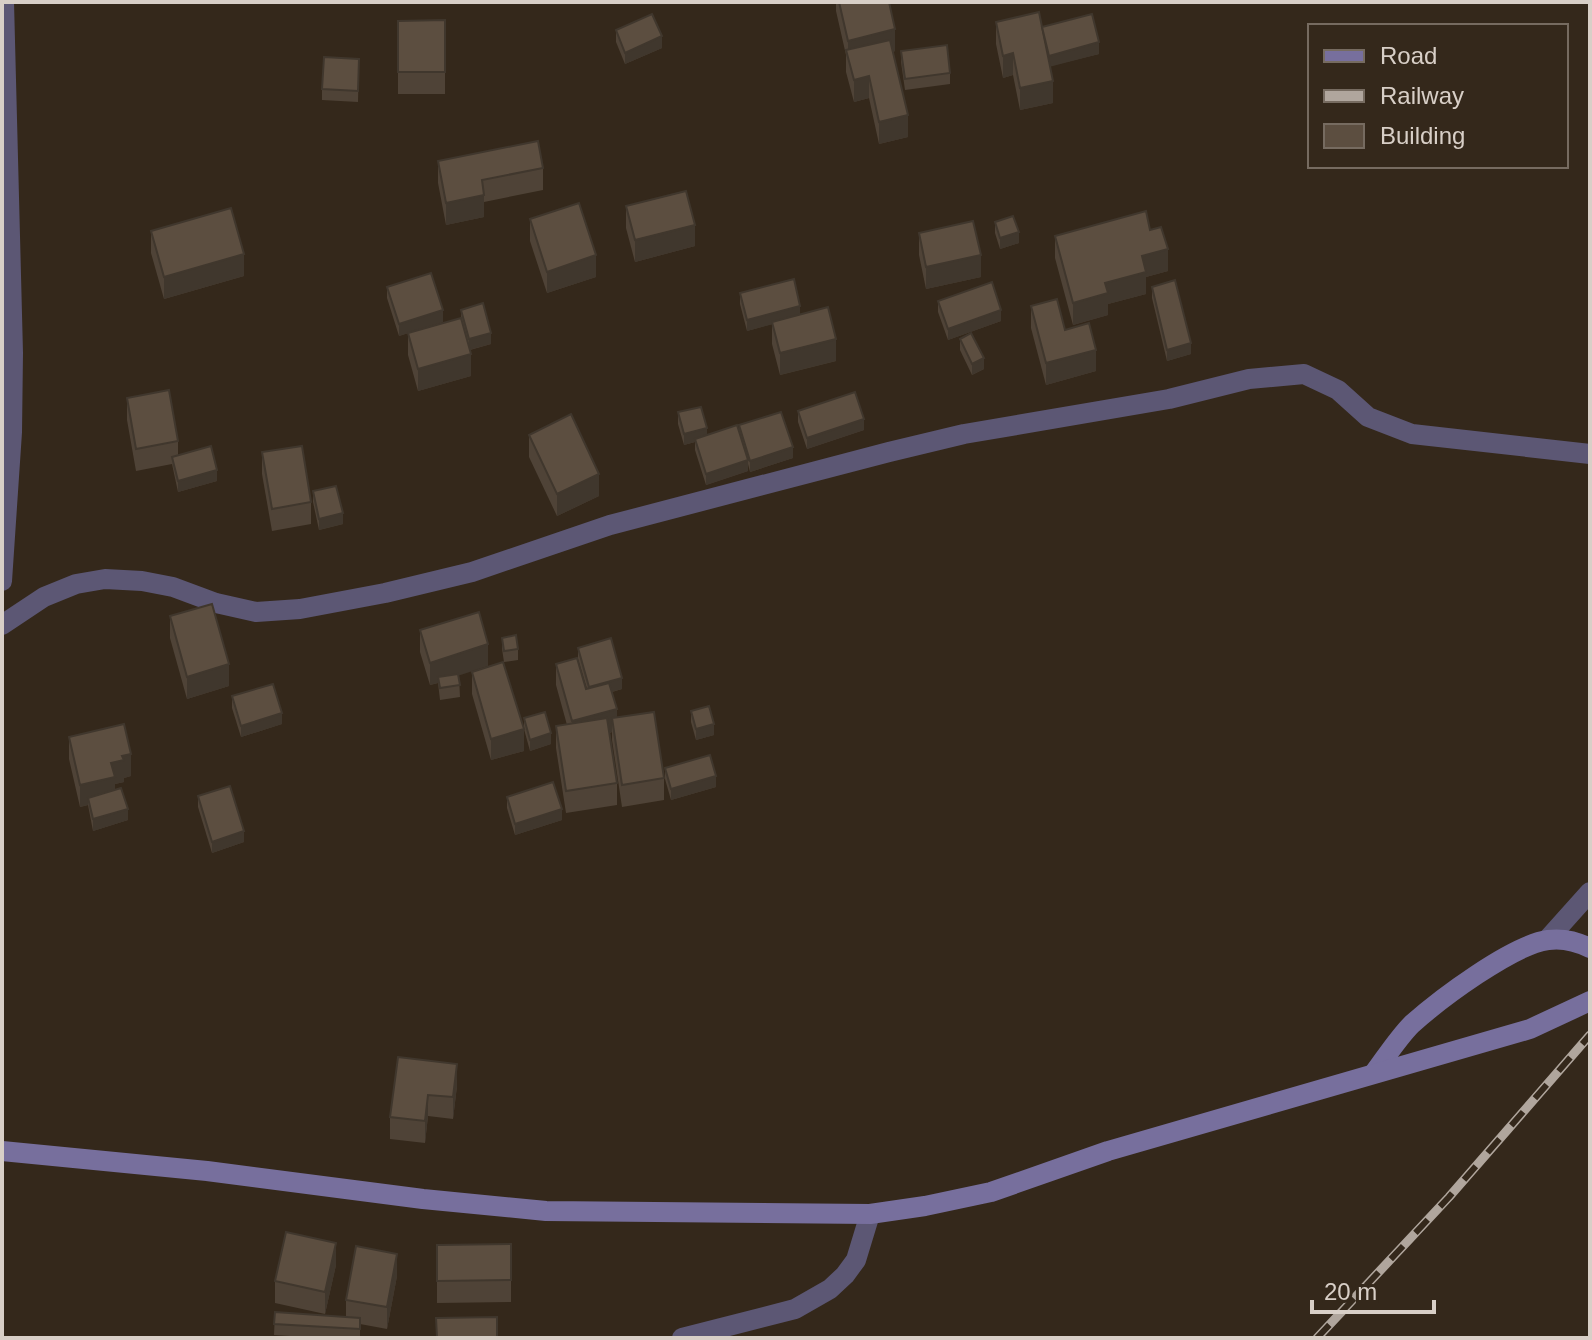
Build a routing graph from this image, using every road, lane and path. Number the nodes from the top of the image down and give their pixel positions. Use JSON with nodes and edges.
{"nodes":[{"id":1,"x":4,"y":2,"type":"edge"},
{"id":2,"x":7,"y":272,"type":"edge"},
{"id":3,"x":1590,"y":454,"type":"edge"},
{"id":4,"x":4,"y":524,"type":"edge"},
{"id":5,"x":2,"y":581,"type":"edge"},
{"id":6,"x":2,"y":625,"type":"edge"},
{"id":7,"x":1590,"y":892,"type":"edge"},
{"id":8,"x":1547,"y":940,"type":"junction"},
{"id":9,"x":1590,"y":948,"type":"edge"},
{"id":10,"x":1590,"y":1001,"type":"edge"},
{"id":11,"x":1374,"y":1073,"type":"junction"},
{"id":12,"x":2,"y":1151,"type":"edge"},
{"id":13,"x":870,"y":1214,"type":"junction"},
{"id":14,"x":682,"y":1338,"type":"edge"}],
"edges":[{"from":1,"to":2,"type":"street"},
{"from":2,"to":4,"type":"street"},
{"from":3,"to":6,"type":"street"},
{"from":4,"to":5,"type":"street"},
{"from":7,"to":8,"type":"street"},
{"from":8,"to":9,"type":"street"},
{"from":8,"to":11,"type":"street"},
{"from":10,"to":11,"type":"street"},
{"from":11,"to":13,"type":"street"},
{"from":12,"to":13,"type":"street"},
{"from":13,"to":14,"type":"street"}]}
